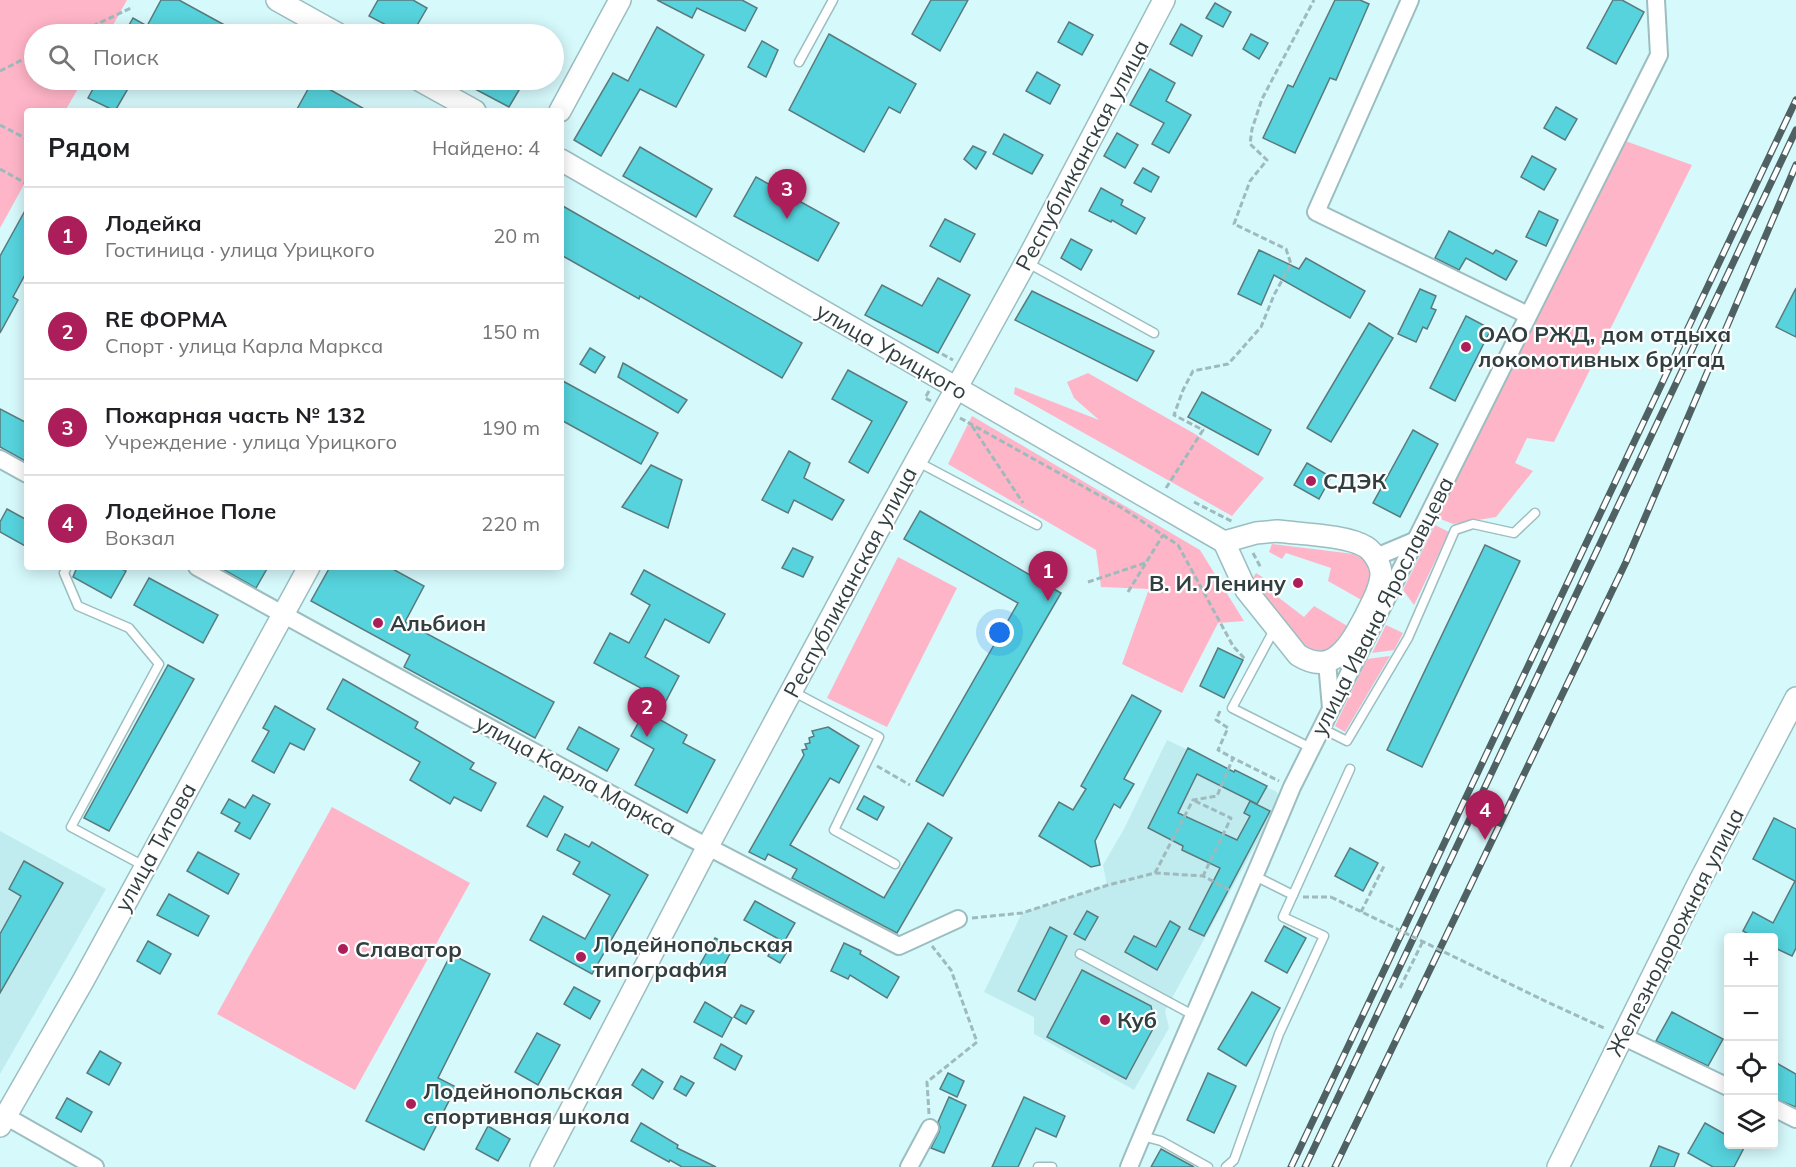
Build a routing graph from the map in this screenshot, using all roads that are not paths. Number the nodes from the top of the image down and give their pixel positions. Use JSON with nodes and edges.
{"nodes":[{"id":1,"x":277,"y":0,"type":"edge"},
{"id":2,"x":620,"y":0,"type":"edge"},
{"id":3,"x":833,"y":0,"type":"edge"},
{"id":4,"x":1164,"y":0,"type":"edge"},
{"id":5,"x":1410,"y":0,"type":"edge"},
{"id":6,"x":1656,"y":0,"type":"edge"},
{"id":7,"x":320,"y":24,"type":"edge"},
{"id":8,"x":799,"y":62,"type":"dead end"},
{"id":9,"x":437,"y":90,"type":"edge"},
{"id":10,"x":470,"y":108,"type":"edge"},
{"id":11,"x":562,"y":108,"type":"edge"},
{"id":12,"x":564,"y":162,"type":"edge"},
{"id":13,"x":1026,"y":262,"type":"junction"},
{"id":14,"x":1528,"y":315,"type":"junction"},
{"id":15,"x":1154,"y":333,"type":"dead end"},
{"id":16,"x":957,"y":388,"type":"junction"},
{"id":17,"x":0,"y":459,"type":"edge"},
{"id":18,"x":916,"y":461,"type":"junction"},
{"id":19,"x":24,"y":472,"type":"edge"},
{"id":20,"x":1535,"y":513,"type":"dead end"},
{"id":21,"x":1038,"y":525,"type":"road end"},
{"id":22,"x":1414,"y":541,"type":"junction"},
{"id":23,"x":1224,"y":542,"type":"junction"},
{"id":24,"x":1376,"y":558,"type":"junction"},
{"id":25,"x":66,"y":570,"type":"edge"},
{"id":26,"x":202,"y":570,"type":"edge"},
{"id":27,"x":307,"y":570,"type":"edge"},
{"id":28,"x":283,"y":614,"type":"junction"},
{"id":29,"x":1275,"y":628,"type":"junction"},
{"id":30,"x":1327,"y":662,"type":"junction"},
{"id":31,"x":792,"y":691,"type":"junction"},
{"id":32,"x":1796,"y":698,"type":"edge"},
{"id":33,"x":1331,"y":708,"type":"junction"},
{"id":34,"x":1321,"y":728,"type":"junction"},
{"id":35,"x":1311,"y":748,"type":"junction"},
{"id":36,"x":1350,"y":769,"type":"dead end"},
{"id":37,"x":708,"y":846,"type":"junction"},
{"id":38,"x":895,"y":864,"type":"dead end"},
{"id":39,"x":144,"y":866,"type":"junction"},
{"id":40,"x":1255,"y":876,"type":"junction"},
{"id":41,"x":1294,"y":894,"type":"junction"},
{"id":42,"x":958,"y":919,"type":"road end"},
{"id":43,"x":1080,"y":954,"type":"dead end"},
{"id":44,"x":1193,"y":1015,"type":"junction"},
{"id":45,"x":1622,"y":1036,"type":"junction"},
{"id":46,"x":1724,"y":1085,"type":"edge"},
{"id":47,"x":1778,"y":1110,"type":"edge"},
{"id":48,"x":2,"y":1119,"type":"edge"},
{"id":49,"x":1796,"y":1119,"type":"edge"},
{"id":50,"x":930,"y":1128,"type":"road end"},
{"id":51,"x":1142,"y":1136,"type":"junction"},
{"id":52,"x":95,"y":1167,"type":"edge"},
{"id":53,"x":541,"y":1167,"type":"edge"},
{"id":54,"x":909,"y":1167,"type":"edge"},
{"id":55,"x":1038,"y":1167,"type":"edge"},
{"id":56,"x":1052,"y":1167,"type":"edge"},
{"id":57,"x":1129,"y":1167,"type":"edge"},
{"id":58,"x":1208,"y":1167,"type":"edge"},
{"id":59,"x":1226,"y":1167,"type":"edge"},
{"id":60,"x":1558,"y":1167,"type":"edge"}],
"edges":[{"from":1,"to":7,"type":"street"},
{"from":2,"to":11,"type":"street"},
{"from":3,"to":8,"type":"lane"},
{"from":4,"to":13,"type":"street","name":"Республиканская улица"},
{"from":5,"to":14,"type":"street"},
{"from":6,"to":14,"type":"street","name":"улица Ивана Ярославцева"},
{"from":9,"to":10,"type":"street"},
{"from":12,"to":16,"type":"street","name":"улица Урицкого"},
{"from":13,"to":15,"type":"lane"},
{"from":13,"to":16,"type":"street","name":"Республиканская улица"},
{"from":14,"to":22,"type":"street","name":"улица Ивана Ярославцева"},
{"from":16,"to":18,"type":"street","name":"Республиканская улица"},
{"from":16,"to":23,"type":"street","name":"улица Урицкого"},
{"from":17,"to":19,"type":"street"},
{"from":18,"to":21,"type":"lane"},
{"from":18,"to":31,"type":"street","name":"Республиканская улица"},
{"from":20,"to":34,"type":"lane"},
{"from":22,"to":24,"type":"street"},
{"from":22,"to":33,"type":"street","name":"улица Ивана Ярославцева"},
{"from":23,"to":24,"type":"street"},
{"from":23,"to":29,"type":"street"},
{"from":24,"to":30,"type":"street"},
{"from":25,"to":39,"type":"lane"},
{"from":26,"to":28,"type":"street","name":"улица Карла Маркса"},
{"from":27,"to":28,"type":"street","name":"улица Титова"},
{"from":28,"to":37,"type":"street","name":"улица Карла Маркса"},
{"from":28,"to":39,"type":"street","name":"улица Титова"},
{"from":29,"to":30,"type":"street"},
{"from":29,"to":35,"type":"lane"},
{"from":30,"to":33,"type":"street"},
{"from":31,"to":37,"type":"street","name":"Республиканская улица"},
{"from":31,"to":38,"type":"lane"},
{"from":32,"to":45,"type":"street","name":"Железнодорожная улица"},
{"from":33,"to":34,"type":"street","name":"улица Ивана Ярославцева"},
{"from":34,"to":35,"type":"street","name":"улица Ивана Ярославцева"},
{"from":35,"to":40,"type":"street","name":"улица Ивана Ярославцева"},
{"from":36,"to":41,"type":"lane"},
{"from":37,"to":42,"type":"street","name":"улица Карла Маркса"},
{"from":37,"to":53,"type":"street","name":"Республиканская улица"},
{"from":39,"to":48,"type":"street","name":"улица Титова"},
{"from":40,"to":41,"type":"lane"},
{"from":40,"to":44,"type":"street","name":"улица Ивана Ярославцева"},
{"from":41,"to":59,"type":"lane"},
{"from":43,"to":44,"type":"lane"},
{"from":44,"to":51,"type":"street","name":"улица Ивана Ярославцева"},
{"from":45,"to":46,"type":"street"},
{"from":45,"to":60,"type":"street","name":"Железнодорожная улица"},
{"from":47,"to":49,"type":"street"},
{"from":48,"to":52,"type":"street"},
{"from":50,"to":54,"type":"street"},
{"from":51,"to":57,"type":"street","name":"улица Ивана Ярославцева"},
{"from":51,"to":58,"type":"lane"},
{"from":55,"to":56,"type":"lane"}]}
